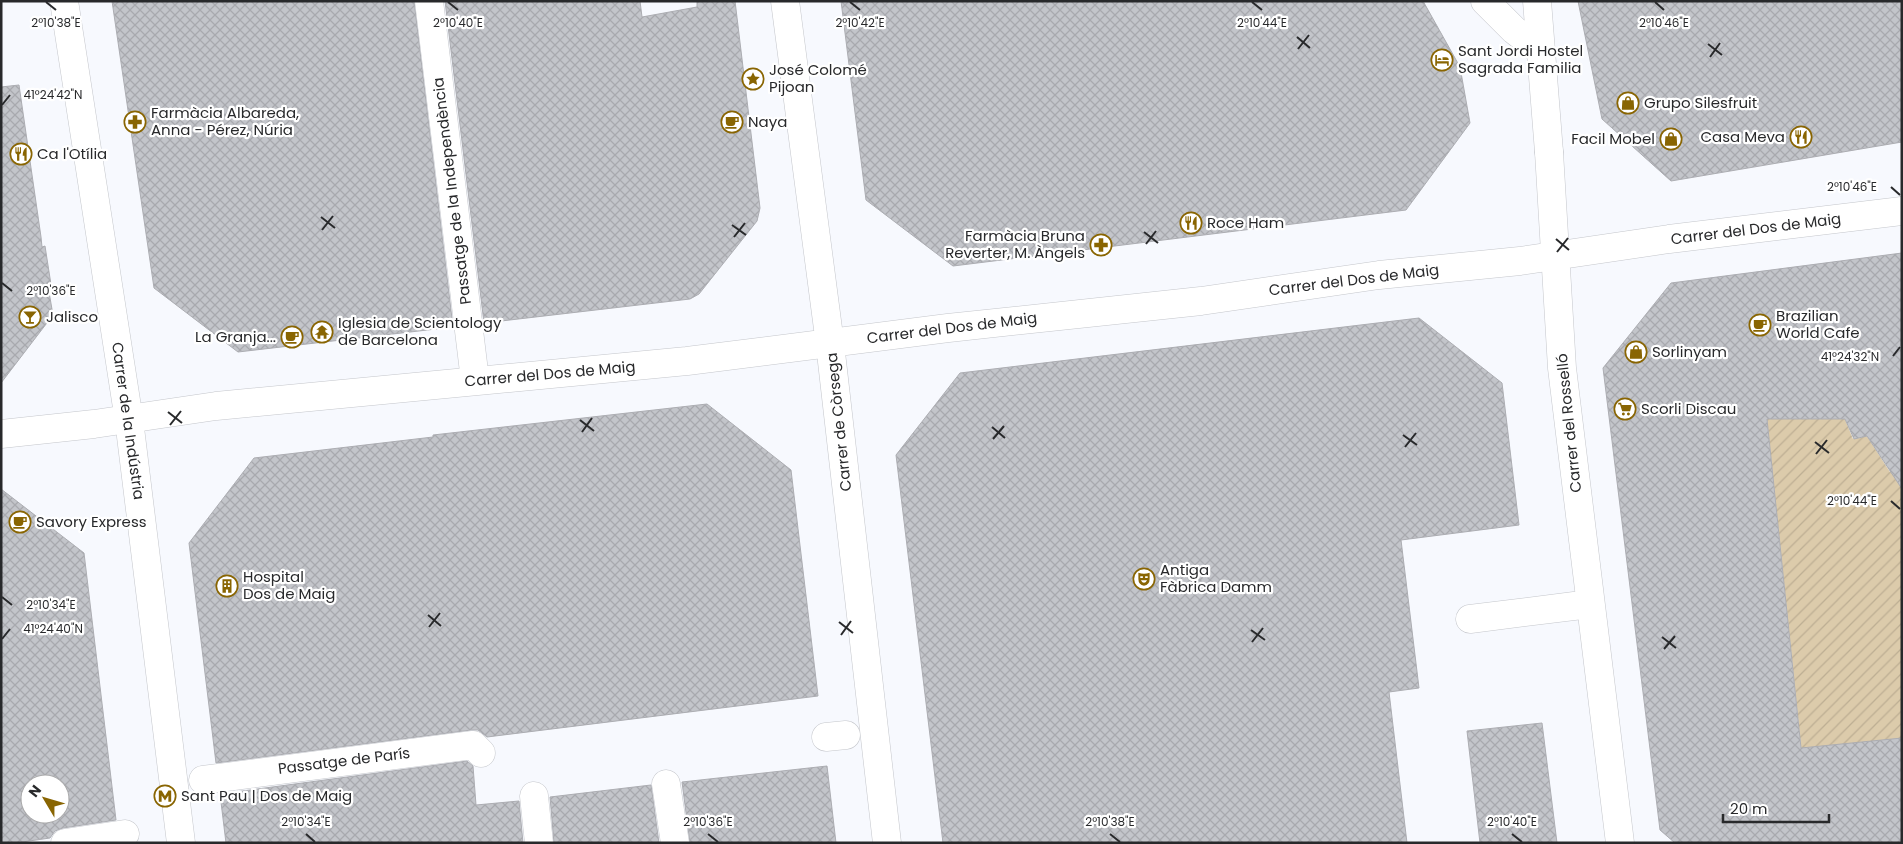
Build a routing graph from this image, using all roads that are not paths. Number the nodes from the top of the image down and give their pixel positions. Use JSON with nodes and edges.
{"nodes":[{"id":1,"x":64,"y":1,"type":"edge"},
{"id":2,"x":429,"y":1,"type":"edge"},
{"id":3,"x":785,"y":1,"type":"edge"},
{"id":4,"x":1484,"y":1,"type":"edge"},
{"id":5,"x":1537,"y":1,"type":"edge"},
{"id":6,"x":1541,"y":51,"type":"junction"},
{"id":7,"x":1902,"y":211,"type":"edge"},
{"id":8,"x":1554,"y":256,"type":"junction"},
{"id":9,"x":830,"y":344,"type":"junction"},
{"id":10,"x":475,"y":380,"type":"junction"},
{"id":11,"x":129,"y":420,"type":"junction"},
{"id":12,"x":1,"y":434,"type":"edge"},
{"id":13,"x":1590,"y":604,"type":"junction"},
{"id":14,"x":1470,"y":619,"type":"dead end"},
{"id":15,"x":482,"y":753,"type":"dead end"},
{"id":16,"x":203,"y":780,"type":"dead end"},
{"id":17,"x":666,"y":784,"type":"dead end"},
{"id":18,"x":534,"y":796,"type":"dead end"},
{"id":19,"x":124,"y":834,"type":"dead end"},
{"id":20,"x":65,"y":843,"type":"edge"},
{"id":21,"x":181,"y":843,"type":"edge"},
{"id":22,"x":539,"y":843,"type":"edge"},
{"id":23,"x":674,"y":843,"type":"edge"},
{"id":24,"x":887,"y":843,"type":"edge"},
{"id":25,"x":1620,"y":843,"type":"edge"}],
"edges":[{"from":1,"to":11,"type":"street","name":"Carrer de la Indústria"},
{"from":2,"to":10,"type":"street","name":"Passatge de la Independència"},
{"from":3,"to":9,"type":"street","name":"Carrer de Còrsega"},
{"from":4,"to":6,"type":"street"},
{"from":5,"to":6,"type":"street","name":"Carrer del Rosselló"},
{"from":6,"to":8,"type":"street","name":"Carrer del Rosselló"},
{"from":7,"to":8,"type":"street","name":"Carrer del Dos de Maig"},
{"from":8,"to":9,"type":"street","name":"Carrer del Dos de Maig"},
{"from":8,"to":13,"type":"street","name":"Carrer del Rosselló"},
{"from":9,"to":10,"type":"street","name":"Carrer del Dos de Maig"},
{"from":9,"to":24,"type":"street","name":"Carrer de Còrsega"},
{"from":10,"to":11,"type":"street","name":"Carrer del Dos de Maig"},
{"from":11,"to":12,"type":"street","name":"Carrer del Dos de Maig"},
{"from":11,"to":21,"type":"street","name":"Carrer de la Indústria"},
{"from":13,"to":14,"type":"street"},
{"from":13,"to":25,"type":"street","name":"Carrer del Rosselló"},
{"from":15,"to":16,"type":"street","name":"Passatge de París"},
{"from":17,"to":23,"type":"street"},
{"from":18,"to":22,"type":"street"},
{"from":19,"to":20,"type":"street"}]}
